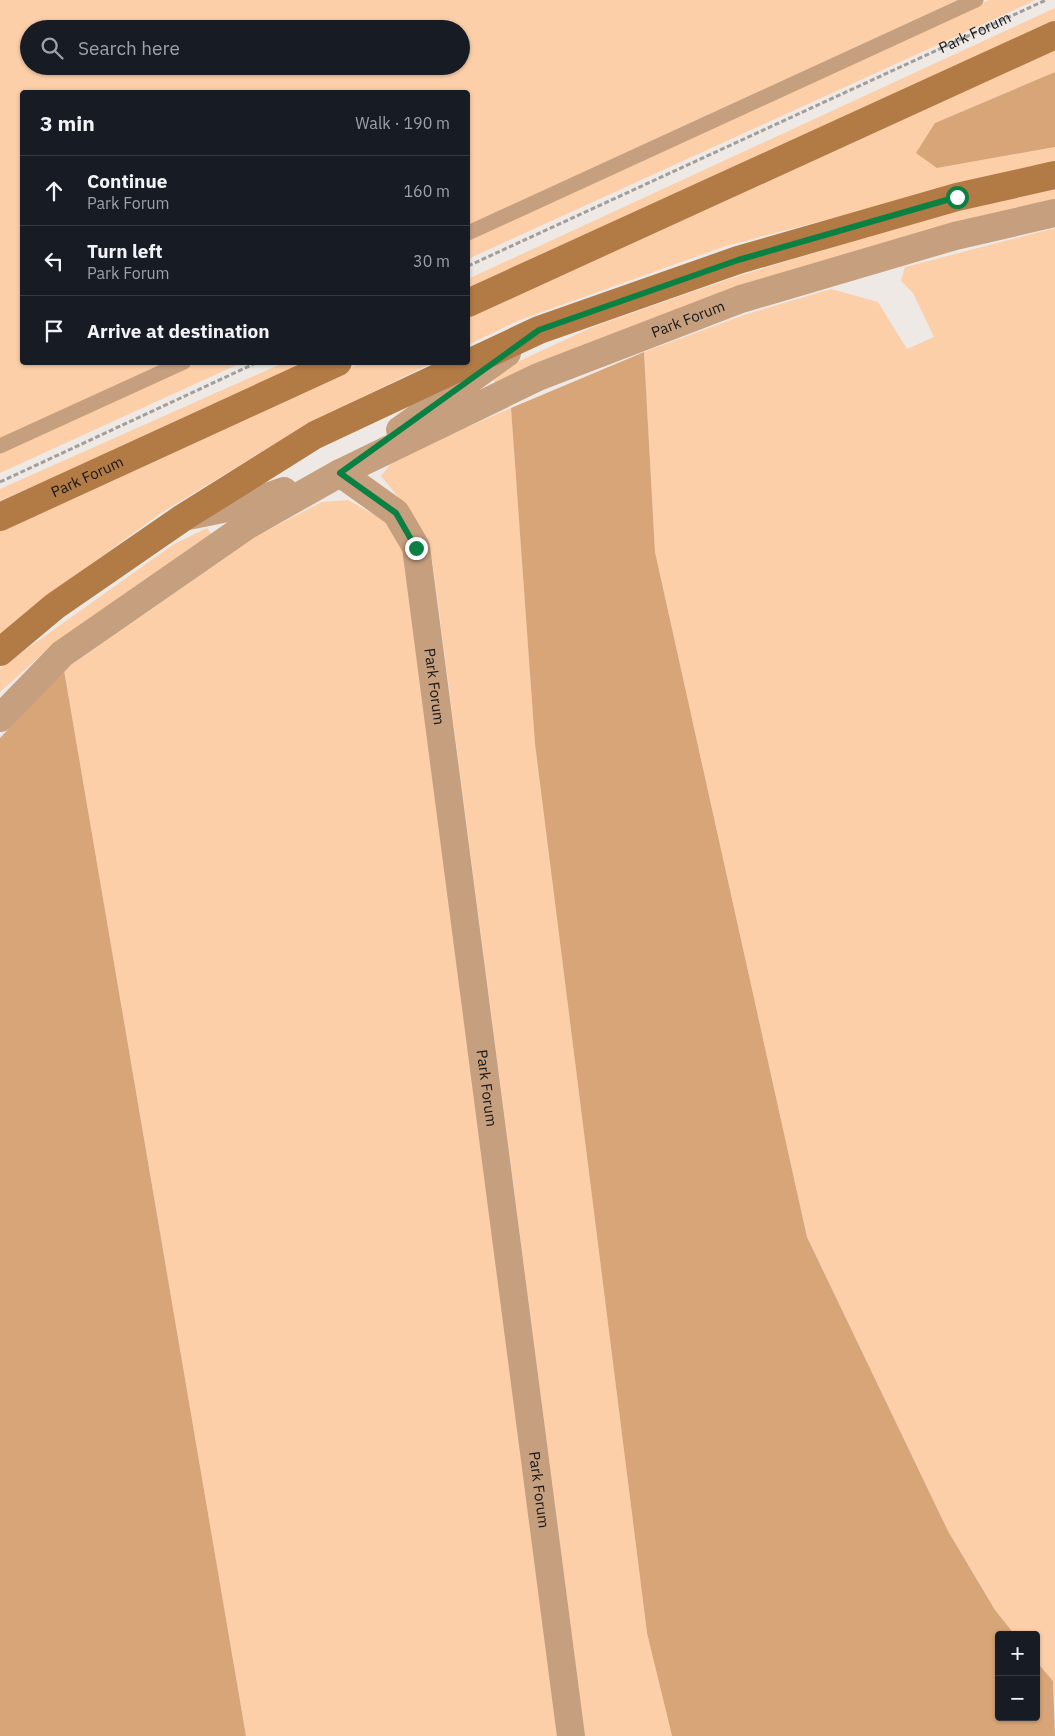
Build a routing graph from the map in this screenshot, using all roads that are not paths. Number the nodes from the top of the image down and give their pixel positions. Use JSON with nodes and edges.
{"nodes":[{"id":1,"x":976,"y":0,"type":"edge"},
{"id":2,"x":1055,"y":35,"type":"edge"},
{"id":3,"x":1055,"y":175,"type":"edge"},
{"id":4,"x":1055,"y":213,"type":"edge"},
{"id":5,"x":470,"y":232,"type":"edge"},
{"id":6,"x":470,"y":302,"type":"edge"},
{"id":7,"x":539,"y":330,"type":"junction"},
{"id":8,"x":470,"y":362,"type":"edge"},
{"id":9,"x":177,"y":365,"type":"edge"},
{"id":10,"x":331,"y":365,"type":"edge"},
{"id":11,"x":464,"y":365,"type":"edge"},
{"id":12,"x":0,"y":446,"type":"edge"},
{"id":13,"x":340,"y":473,"type":"junction"},
{"id":14,"x":0,"y":517,"type":"edge"},
{"id":15,"x":184,"y":517,"type":"junction"},
{"id":16,"x":0,"y":652,"type":"edge"},
{"id":17,"x":0,"y":718,"type":"edge"},
{"id":18,"x":571,"y":1736,"type":"edge"}],
"edges":[{"from":1,"to":5,"type":"lane"},
{"from":2,"to":6,"type":"main road"},
{"from":3,"to":7,"type":"main road","name":"Park Forum"},
{"from":4,"to":13,"type":"street","name":"Park Forum"},
{"from":7,"to":8,"type":"main road","name":"Park Forum"},
{"from":7,"to":13,"type":"street","name":"Park Forum"},
{"from":9,"to":12,"type":"lane"},
{"from":10,"to":14,"type":"main road","name":"Park Forum"},
{"from":11,"to":15,"type":"main road","name":"Park Forum"},
{"from":13,"to":15,"type":"street","name":"Park Forum"},
{"from":13,"to":17,"type":"street","name":"Park Forum"},
{"from":13,"to":18,"type":"street","name":"Park Forum"},
{"from":15,"to":16,"type":"main road","name":"Park Forum"}]}
